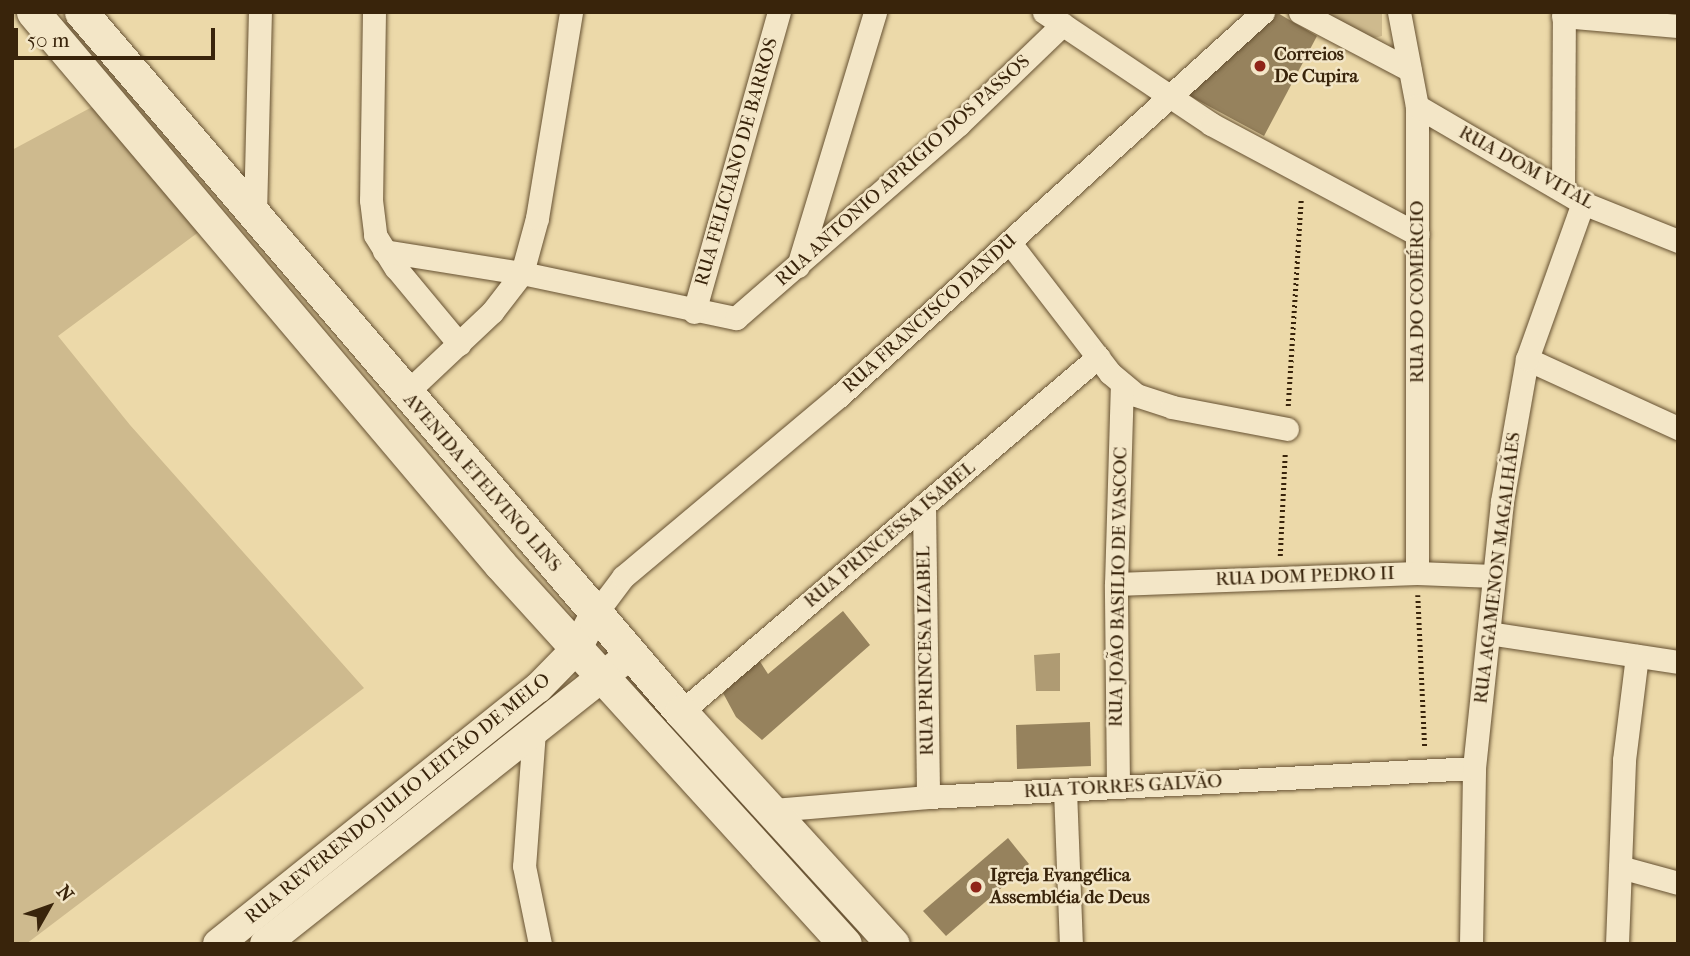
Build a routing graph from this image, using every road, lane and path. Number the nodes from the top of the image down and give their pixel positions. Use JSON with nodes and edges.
{"nodes":[{"id":1,"x":33,"y":12,"type":"edge"},
{"id":2,"x":81,"y":12,"type":"edge"},
{"id":3,"x":260,"y":12,"type":"edge"},
{"id":4,"x":374,"y":12,"type":"edge"},
{"id":5,"x":571,"y":12,"type":"edge"},
{"id":6,"x":779,"y":12,"type":"edge"},
{"id":7,"x":875,"y":12,"type":"edge"},
{"id":8,"x":1263,"y":12,"type":"edge"},
{"id":9,"x":1300,"y":12,"type":"edge"},
{"id":10,"x":1399,"y":12,"type":"edge"},
{"id":11,"x":1563,"y":14,"type":"edge"},
{"id":12,"x":1054,"y":18,"type":"edge"},
{"id":13,"x":1678,"y":26,"type":"edge"},
{"id":14,"x":1410,"y":70,"type":"junction"},
{"id":15,"x":1168,"y":98,"type":"junction"},
{"id":16,"x":1417,"y":106,"type":"junction"},
{"id":17,"x":165,"y":111,"type":"junction"},
{"id":18,"x":136,"y":135,"type":"junction"},
{"id":19,"x":1303,"y":173,"type":"junction"},
{"id":20,"x":1563,"y":190,"type":"junction"},
{"id":21,"x":1583,"y":203,"type":"junction"},
{"id":22,"x":255,"y":215,"type":"junction"},
{"id":23,"x":1417,"y":234,"type":"junction"},
{"id":24,"x":1678,"y":241,"type":"edge"},
{"id":25,"x":1010,"y":243,"type":"junction"},
{"id":26,"x":384,"y":251,"type":"junction"},
{"id":27,"x":798,"y":266,"type":"junction"},
{"id":28,"x":522,"y":273,"type":"junction"},
{"id":29,"x":694,"y":312,"type":"junction"},
{"id":30,"x":459,"y":344,"type":"junction"},
{"id":31,"x":1098,"y":357,"type":"junction"},
{"id":32,"x":1527,"y":359,"type":"junction"},
{"id":33,"x":1122,"y":386,"type":"junction"},
{"id":34,"x":405,"y":394,"type":"junction"},
{"id":35,"x":1678,"y":428,"type":"edge"},
{"id":36,"x":1287,"y":429,"type":"junction"},
{"id":37,"x":455,"y":452,"type":"junction"},
{"id":38,"x":428,"y":476,"type":"junction"},
{"id":39,"x":924,"y":505,"type":"junction"},
{"id":40,"x":1417,"y":573,"type":"junction"},
{"id":41,"x":1494,"y":576,"type":"junction"},
{"id":42,"x":1278,"y":578,"type":"junction"},
{"id":43,"x":1116,"y":584,"type":"junction"},
{"id":44,"x":596,"y":613,"type":"junction"},
{"id":45,"x":1489,"y":633,"type":"junction"},
{"id":46,"x":577,"y":648,"type":"junction"},
{"id":47,"x":631,"y":654,"type":"junction"},
{"id":48,"x":1637,"y":656,"type":"junction"},
{"id":49,"x":1678,"y":663,"type":"edge"},
{"id":50,"x":603,"y":677,"type":"junction"},
{"id":51,"x":681,"y":712,"type":"junction"},
{"id":52,"x":534,"y":732,"type":"junction"},
{"id":53,"x":1474,"y":768,"type":"junction"},
{"id":54,"x":1427,"y":771,"type":"junction"},
{"id":55,"x":1118,"y":787,"type":"junction"},
{"id":56,"x":1065,"y":790,"type":"junction"},
{"id":57,"x":928,"y":797,"type":"junction"},
{"id":58,"x":773,"y":810,"type":"junction"},
{"id":59,"x":1620,"y":867,"type":"junction"},
{"id":60,"x":1678,"y":883,"type":"edge"},
{"id":61,"x":218,"y":944,"type":"edge"},
{"id":62,"x":265,"y":944,"type":"edge"},
{"id":63,"x":540,"y":944,"type":"edge"},
{"id":64,"x":845,"y":944,"type":"edge"},
{"id":65,"x":893,"y":944,"type":"edge"},
{"id":66,"x":1071,"y":944,"type":"edge"},
{"id":67,"x":1471,"y":944,"type":"edge"},
{"id":68,"x":1617,"y":944,"type":"edge"}],
"edges":[{"from":1,"to":18,"type":"main road","name":"AVENIDA ETELVINO LINS"},
{"from":2,"to":17,"type":"main road","name":"AVENIDA ETELVINO LINS"},
{"from":3,"to":22,"type":"street"},
{"from":4,"to":26,"type":"street"},
{"from":5,"to":28,"type":"street"},
{"from":6,"to":29,"type":"street","name":"RUA FELICIANO DE BARROS"},
{"from":7,"to":27,"type":"street"},
{"from":8,"to":15,"type":"street","name":"RUA FRANCISCO DANDU"},
{"from":9,"to":14,"type":"street"},
{"from":10,"to":14,"type":"street","name":"RUA DO COMÉRCIO"},
{"from":11,"to":13,"type":"street"},
{"from":11,"to":20,"type":"street"},
{"from":12,"to":15,"type":"street"},
{"from":12,"to":27,"type":"street","name":"RUA ANTONIO APRIGIO DOS PASSOS"},
{"from":14,"to":16,"type":"street","name":"RUA DO COMÉRCIO"},
{"from":15,"to":19,"type":"street"},
{"from":15,"to":25,"type":"street","name":"RUA FRANCISCO DANDU"},
{"from":16,"to":20,"type":"street","name":"RUA DOM VITAL"},
{"from":16,"to":23,"type":"street","name":"RUA DO COMÉRCIO"},
{"from":17,"to":18,"type":"main road"},
{"from":17,"to":22,"type":"main road","name":"AVENIDA ETELVINO LINS"},
{"from":18,"to":38,"type":"main road","name":"AVENIDA ETELVINO LINS"},
{"from":19,"to":23,"type":"street"},
{"from":19,"to":36,"type":"path"},
{"from":20,"to":21,"type":"street","name":"RUA DOM VITAL"},
{"from":21,"to":24,"type":"street","name":"RUA DOM VITAL"},
{"from":21,"to":32,"type":"street","name":"RUA AGAMENON MAGALHÃES"},
{"from":22,"to":34,"type":"main road","name":"AVENIDA ETELVINO LINS"},
{"from":23,"to":40,"type":"street","name":"RUA DO COMÉRCIO"},
{"from":25,"to":31,"type":"street"},
{"from":25,"to":44,"type":"street","name":"RUA FRANCISCO DANDU"},
{"from":26,"to":28,"type":"street"},
{"from":26,"to":30,"type":"street"},
{"from":27,"to":29,"type":"street","name":"RUA ANTONIO APRIGIO DOS PASSOS"},
{"from":28,"to":29,"type":"street"},
{"from":28,"to":30,"type":"street"},
{"from":30,"to":34,"type":"street"},
{"from":31,"to":33,"type":"street"},
{"from":31,"to":39,"type":"street","name":"RUA PRINCESSA ISABEL"},
{"from":32,"to":35,"type":"street"},
{"from":32,"to":41,"type":"street","name":"RUA AGAMENON MAGALHÃES"},
{"from":33,"to":36,"type":"street"},
{"from":33,"to":43,"type":"street","name":"RUA JOÃO BASILIO DE VASCOC"},
{"from":34,"to":37,"type":"main road","name":"AVENIDA ETELVINO LINS"},
{"from":36,"to":42,"type":"path"},
{"from":37,"to":38,"type":"main road"},
{"from":37,"to":44,"type":"main road","name":"AVENIDA ETELVINO LINS"},
{"from":38,"to":46,"type":"main road","name":"AVENIDA ETELVINO LINS"},
{"from":39,"to":51,"type":"street","name":"RUA PRINCESSA ISABEL"},
{"from":39,"to":57,"type":"street","name":"RUA PRINCESA IZABEL"},
{"from":40,"to":41,"type":"street","name":"RUA DOM PEDRO II"},
{"from":40,"to":42,"type":"street","name":"RUA DOM PEDRO II"},
{"from":40,"to":54,"type":"path"},
{"from":41,"to":45,"type":"street","name":"RUA AGAMENON MAGALHÃES"},
{"from":42,"to":43,"type":"street","name":"RUA DOM PEDRO II"},
{"from":43,"to":55,"type":"street","name":"RUA JOÃO BASILIO DE VASCOC"},
{"from":44,"to":46,"type":"street","name":"RUA REVERENDO JULIO LEITÃO DE MELO"},
{"from":44,"to":47,"type":"main road","name":"AVENIDA ETELVINO LINS"},
{"from":45,"to":48,"type":"street"},
{"from":45,"to":53,"type":"street","name":"RUA AGAMENON MAGALHÃES"},
{"from":46,"to":50,"type":"main road","name":"AVENIDA ETELVINO LINS"},
{"from":46,"to":61,"type":"street","name":"RUA REVERENDO JULIO LEITÃO DE MELO"},
{"from":47,"to":50,"type":"street","name":"RUA REVERENDO JULIO LEITÃO DE MELO"},
{"from":47,"to":51,"type":"main road","name":"AVENIDA ETELVINO LINS"},
{"from":48,"to":49,"type":"street"},
{"from":48,"to":59,"type":"street"},
{"from":50,"to":52,"type":"street","name":"RUA REVERENDO JULIO LEITÃO DE MELO"},
{"from":50,"to":64,"type":"main road","name":"AVENIDA ETELVINO LINS"},
{"from":51,"to":58,"type":"main road","name":"AVENIDA ETELVINO LINS"},
{"from":52,"to":62,"type":"street","name":"RUA REVERENDO JULIO LEITÃO DE MELO"},
{"from":52,"to":63,"type":"street"},
{"from":53,"to":54,"type":"street","name":"RUA TORRES GALVÃO"},
{"from":53,"to":67,"type":"street","name":"RUA AGAMENON MAGALHÃES"},
{"from":54,"to":55,"type":"street","name":"RUA TORRES GALVÃO"},
{"from":55,"to":56,"type":"street","name":"RUA TORRES GALVÃO"},
{"from":56,"to":57,"type":"street","name":"RUA TORRES GALVÃO"},
{"from":56,"to":66,"type":"street"},
{"from":57,"to":58,"type":"street","name":"RUA TORRES GALVÃO"},
{"from":58,"to":65,"type":"main road","name":"AVENIDA ETELVINO LINS"},
{"from":59,"to":60,"type":"street"},
{"from":59,"to":68,"type":"street"}]}
